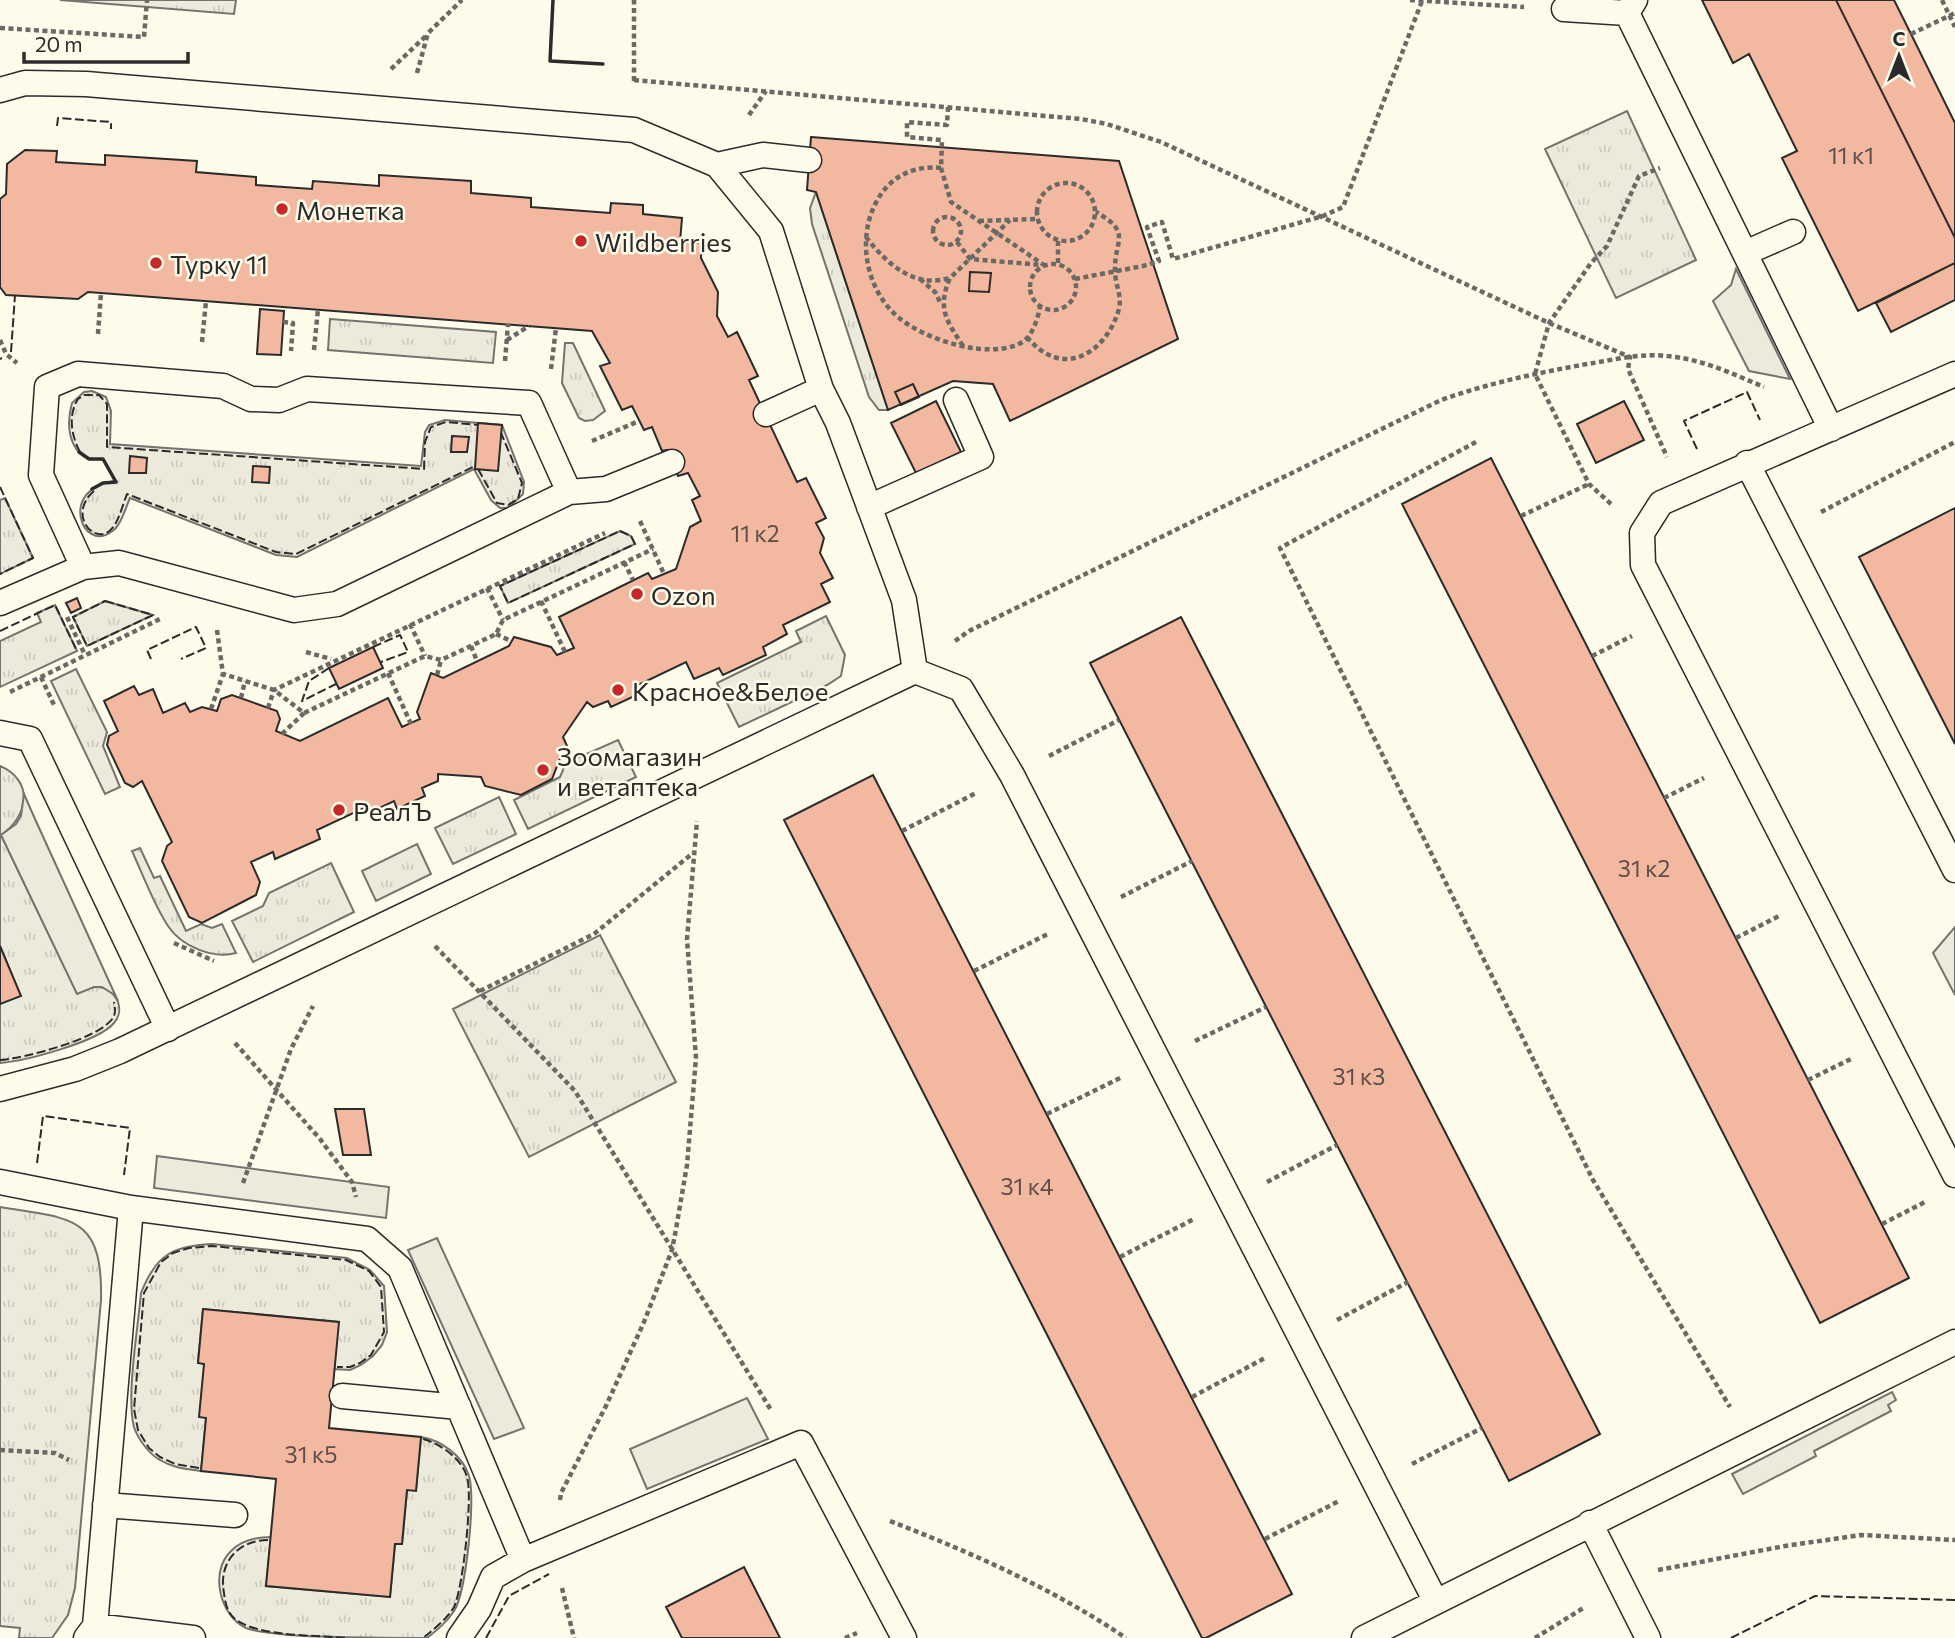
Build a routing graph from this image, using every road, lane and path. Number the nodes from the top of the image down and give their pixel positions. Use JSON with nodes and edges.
{"nodes":[{"id":1,"x":147,"y":0,"type":"edge"},
{"id":2,"x":461,"y":0,"type":"edge"},
{"id":3,"x":634,"y":0,"type":"edge"},
{"id":4,"x":1410,"y":0,"type":"edge"},
{"id":5,"x":1942,"y":0,"type":"edge"},
{"id":6,"x":1422,"y":1,"type":"edge"},
{"id":7,"x":1631,"y":7,"type":"edge"},
{"id":8,"x":1564,"y":9,"type":"joint"},
{"id":9,"x":1952,"y":14,"type":"edge"},
{"id":10,"x":1955,"y":27,"type":"edge"},
{"id":11,"x":0,"y":28,"type":"edge"},
{"id":12,"x":1911,"y":34,"type":"dead end"},
{"id":13,"x":144,"y":37,"type":"junction"},
{"id":14,"x":147,"y":49,"type":"dead end"},
{"id":15,"x":634,"y":80,"type":"junction"},
{"id":16,"x":0,"y":90,"type":"edge"},
{"id":17,"x":947,"y":107,"type":"junction"},
{"id":18,"x":407,"y":111,"type":"junction"},
{"id":19,"x":634,"y":130,"type":"junction"},
{"id":20,"x":1696,"y":154,"type":"junction"},
{"id":21,"x":809,"y":160,"type":"dead end"},
{"id":22,"x":717,"y":165,"type":"junction"},
{"id":23,"x":941,"y":168,"type":"junction"},
{"id":24,"x":951,"y":202,"type":"junction"},
{"id":25,"x":1096,"y":212,"type":"junction"},
{"id":26,"x":1323,"y":216,"type":"junction"},
{"id":27,"x":952,"y":218,"type":"junction"},
{"id":28,"x":1037,"y":219,"type":"junction"},
{"id":29,"x":1010,"y":220,"type":"junction"},
{"id":30,"x":979,"y":222,"type":"junction"},
{"id":31,"x":1793,"y":232,"type":"dead end"},
{"id":32,"x":997,"y":233,"type":"junction"},
{"id":33,"x":866,"y":237,"type":"junction"},
{"id":34,"x":1058,"y":241,"type":"junction"},
{"id":35,"x":957,"y":242,"type":"junction"},
{"id":36,"x":1745,"y":253,"type":"junction"},
{"id":37,"x":970,"y":259,"type":"junction"},
{"id":38,"x":1058,"y":264,"type":"junction"},
{"id":39,"x":1044,"y":265,"type":"junction"},
{"id":40,"x":1115,"y":271,"type":"junction"},
{"id":41,"x":950,"y":278,"type":"junction"},
{"id":42,"x":919,"y":279,"type":"junction"},
{"id":43,"x":1075,"y":279,"type":"junction"},
{"id":44,"x":101,"y":293,"type":"dead end"},
{"id":45,"x":206,"y":301,"type":"dead end"},
{"id":46,"x":1040,"y":307,"type":"junction"},
{"id":47,"x":943,"y":308,"type":"junction"},
{"id":48,"x":318,"y":309,"type":"dead end"},
{"id":49,"x":283,"y":322,"type":"dead end"},
{"id":50,"x":1549,"y":323,"type":"junction"},
{"id":51,"x":508,"y":324,"type":"dead end"},
{"id":52,"x":529,"y":326,"type":"dead end"},
{"id":53,"x":556,"y":328,"type":"dead end"},
{"id":54,"x":97,"y":337,"type":"dead end"},
{"id":55,"x":1027,"y":337,"type":"junction"},
{"id":56,"x":0,"y":340,"type":"edge"},
{"id":57,"x":507,"y":340,"type":"junction"},
{"id":58,"x":202,"y":346,"type":"dead end"},
{"id":59,"x":963,"y":346,"type":"junction"},
{"id":60,"x":291,"y":352,"type":"dead end"},
{"id":61,"x":6,"y":354,"type":"dead end"},
{"id":62,"x":314,"y":354,"type":"dead end"},
{"id":63,"x":1630,"y":357,"type":"junction"},
{"id":64,"x":505,"y":369,"type":"dead end"},
{"id":65,"x":550,"y":372,"type":"dead end"},
{"id":66,"x":1535,"y":374,"type":"junction"},
{"id":67,"x":1955,"y":374,"type":"edge"},
{"id":68,"x":821,"y":388,"type":"junction"},
{"id":69,"x":1769,"y":389,"type":"dead end"},
{"id":70,"x":956,"y":400,"type":"dead end"},
{"id":71,"x":766,"y":414,"type":"dead end"},
{"id":72,"x":639,"y":421,"type":"dead end"},
{"id":73,"x":1831,"y":429,"type":"junction"},
{"id":74,"x":1476,"y":442,"type":"dead end"},
{"id":75,"x":1955,"y":442,"type":"edge"},
{"id":76,"x":583,"y":444,"type":"dead end"},
{"id":77,"x":672,"y":462,"type":"dead end"},
{"id":78,"x":1747,"y":463,"type":"junction"},
{"id":79,"x":1589,"y":484,"type":"junction"},
{"id":80,"x":569,"y":492,"type":"junction"},
{"id":81,"x":1684,"y":493,"type":"junction"},
{"id":82,"x":869,"y":507,"type":"junction"},
{"id":83,"x":1521,"y":516,"type":"dead end"},
{"id":84,"x":638,"y":517,"type":"dead end"},
{"id":85,"x":1825,"y":521,"type":"dead end"},
{"id":86,"x":613,"y":529,"type":"dead end"},
{"id":87,"x":1642,"y":533,"type":"junction"},
{"id":88,"x":653,"y":549,"type":"junction"},
{"id":89,"x":624,"y":562,"type":"junction"},
{"id":90,"x":83,"y":567,"type":"junction"},
{"id":91,"x":664,"y":574,"type":"dead end"},
{"id":92,"x":633,"y":580,"type":"dead end"},
{"id":93,"x":487,"y":588,"type":"junction"},
{"id":94,"x":541,"y":601,"type":"junction"},
{"id":95,"x":0,"y":603,"type":"edge"},
{"id":96,"x":167,"y":615,"type":"dead end"},
{"id":97,"x":503,"y":620,"type":"junction"},
{"id":98,"x":410,"y":624,"type":"junction"},
{"id":99,"x":229,"y":631,"type":"dead end"},
{"id":100,"x":496,"y":634,"type":"junction"},
{"id":101,"x":511,"y":640,"type":"dead end"},
{"id":102,"x":471,"y":646,"type":"junction"},
{"id":103,"x":294,"y":649,"type":"dead end"},
{"id":104,"x":565,"y":652,"type":"dead end"},
{"id":105,"x":425,"y":656,"type":"junction"},
{"id":106,"x":333,"y":660,"type":"junction"},
{"id":107,"x":441,"y":660,"type":"junction"},
{"id":108,"x":477,"y":661,"type":"dead end"},
{"id":109,"x":915,"y":671,"type":"junction"},
{"id":110,"x":388,"y":673,"type":"junction"},
{"id":111,"x":223,"y":674,"type":"junction"},
{"id":112,"x":438,"y":675,"type":"dead end"},
{"id":113,"x":41,"y":677,"type":"junction"},
{"id":114,"x":246,"y":681,"type":"junction"},
{"id":115,"x":274,"y":690,"type":"junction"},
{"id":116,"x":0,"y":696,"type":"edge"},
{"id":117,"x":241,"y":698,"type":"dead end"},
{"id":118,"x":268,"y":708,"type":"dead end"},
{"id":119,"x":211,"y":709,"type":"dead end"},
{"id":120,"x":58,"y":713,"type":"dead end"},
{"id":121,"x":304,"y":713,"type":"junction"},
{"id":122,"x":411,"y":724,"type":"dead end"},
{"id":123,"x":0,"y":733,"type":"edge"},
{"id":124,"x":282,"y":734,"type":"dead end"},
{"id":125,"x":702,"y":773,"type":"junction"},
{"id":126,"x":694,"y":852,"type":"junction"},
{"id":127,"x":1955,"y":870,"type":"edge"},
{"id":128,"x":405,"y":915,"type":"junction"},
{"id":129,"x":170,"y":938,"type":"dead end"},
{"id":130,"x":257,"y":987,"type":"junction"},
{"id":131,"x":480,"y":991,"type":"junction"},
{"id":132,"x":315,"y":1003,"type":"dead end"},
{"id":133,"x":206,"y":1010,"type":"junction"},
{"id":134,"x":168,"y":1029,"type":"junction"},
{"id":135,"x":0,"y":1089,"type":"edge"},
{"id":136,"x":277,"y":1091,"type":"junction"},
{"id":137,"x":1955,"y":1175,"type":"edge"},
{"id":138,"x":0,"y":1182,"type":"edge"},
{"id":139,"x":1931,"y":1199,"type":"dead end"},
{"id":140,"x":131,"y":1208,"type":"junction"},
{"id":141,"x":234,"y":1221,"type":"junction"},
{"id":142,"x":1882,"y":1224,"type":"dead end"},
{"id":143,"x":367,"y":1239,"type":"junction"},
{"id":144,"x":672,"y":1250,"type":"junction"},
{"id":145,"x":1955,"y":1342,"type":"edge"},
{"id":146,"x":342,"y":1396,"type":"dead end"},
{"id":147,"x":458,"y":1407,"type":"junction"},
{"id":148,"x":1752,"y":1444,"type":"junction"},
{"id":149,"x":793,"y":1447,"type":"junction"},
{"id":150,"x":0,"y":1450,"type":"edge"},
{"id":151,"x":107,"y":1480,"type":"junction"},
{"id":152,"x":105,"y":1505,"type":"junction"},
{"id":153,"x":835,"y":1505,"type":"junction"},
{"id":154,"x":235,"y":1515,"type":"dead end"},
{"id":155,"x":1590,"y":1523,"type":"junction"},
{"id":156,"x":1955,"y":1541,"type":"edge"},
{"id":157,"x":554,"y":1546,"type":"junction"},
{"id":158,"x":523,"y":1560,"type":"junction"},
{"id":159,"x":1617,"y":1577,"type":"junction"},
{"id":160,"x":1437,"y":1602,"type":"junction"},
{"id":161,"x":90,"y":1632,"type":"edge"},
{"id":162,"x":573,"y":1635,"type":"edge"},
{"id":163,"x":193,"y":1638,"type":"edge"},
{"id":164,"x":459,"y":1638,"type":"edge"},
{"id":165,"x":566,"y":1638,"type":"edge"},
{"id":166,"x":905,"y":1638,"type":"edge"},
{"id":167,"x":1126,"y":1638,"type":"edge"},
{"id":168,"x":1364,"y":1638,"type":"edge"},
{"id":169,"x":1535,"y":1638,"type":"edge"},
{"id":170,"x":1648,"y":1638,"type":"edge"}],
"edges":[{"from":1,"to":13,"type":"path"},
{"from":2,"to":18,"type":"path"},
{"from":3,"to":15,"type":"path"},
{"from":4,"to":6,"type":"path"},
{"from":5,"to":9,"type":"path"},
{"from":6,"to":8,"type":"path"},
{"from":6,"to":26,"type":"path"},
{"from":7,"to":8,"type":"lane"},
{"from":7,"to":20,"type":"lane"},
{"from":9,"to":10,"type":"path"},
{"from":9,"to":12,"type":"path"},
{"from":11,"to":13,"type":"path"},
{"from":13,"to":14,"type":"path"},
{"from":15,"to":17,"type":"path"},
{"from":15,"to":19,"type":"path"},
{"from":16,"to":18,"type":"lane"},
{"from":17,"to":23,"type":"path"},
{"from":17,"to":26,"type":"path"},
{"from":18,"to":19,"type":"lane"},
{"from":19,"to":22,"type":"lane"},
{"from":20,"to":36,"type":"lane"},
{"from":20,"to":50,"type":"path"},
{"from":21,"to":22,"type":"lane"},
{"from":22,"to":68,"type":"lane"},
{"from":23,"to":24,"type":"path"},
{"from":23,"to":33,"type":"path"},
{"from":24,"to":27,"type":"path"},
{"from":24,"to":30,"type":"path"},
{"from":25,"to":28,"type":"path"},
{"from":25,"to":34,"type":"path"},
{"from":25,"to":40,"type":"path"},
{"from":26,"to":40,"type":"path"},
{"from":26,"to":50,"type":"path"},
{"from":27,"to":35,"type":"path"},
{"from":27,"to":35,"type":"path"},
{"from":28,"to":29,"type":"path"},
{"from":28,"to":34,"type":"path"},
{"from":29,"to":30,"type":"path"},
{"from":29,"to":32,"type":"path"},
{"from":30,"to":32,"type":"path"},
{"from":31,"to":36,"type":"lane"},
{"from":32,"to":37,"type":"path"},
{"from":32,"to":39,"type":"path"},
{"from":33,"to":42,"type":"path"},
{"from":33,"to":59,"type":"path"},
{"from":34,"to":38,"type":"path"},
{"from":35,"to":37,"type":"path"},
{"from":36,"to":73,"type":"lane"},
{"from":37,"to":39,"type":"path"},
{"from":37,"to":41,"type":"path"},
{"from":38,"to":39,"type":"path"},
{"from":38,"to":43,"type":"path"},
{"from":39,"to":46,"type":"path"},
{"from":40,"to":43,"type":"path"},
{"from":40,"to":55,"type":"path"},
{"from":41,"to":42,"type":"path"},
{"from":41,"to":47,"type":"path"},
{"from":42,"to":47,"type":"path"},
{"from":43,"to":46,"type":"path"},
{"from":44,"to":54,"type":"path"},
{"from":45,"to":58,"type":"path"},
{"from":46,"to":55,"type":"path"},
{"from":47,"to":59,"type":"path"},
{"from":48,"to":62,"type":"path"},
{"from":49,"to":60,"type":"path"},
{"from":50,"to":63,"type":"path"},
{"from":50,"to":66,"type":"path"},
{"from":51,"to":57,"type":"path"},
{"from":52,"to":57,"type":"path"},
{"from":53,"to":65,"type":"path"},
{"from":55,"to":59,"type":"path"},
{"from":56,"to":61,"type":"path"},
{"from":57,"to":64,"type":"path"},
{"from":63,"to":66,"type":"path"},
{"from":63,"to":69,"type":"path"},
{"from":63,"to":81,"type":"path"},
{"from":66,"to":79,"type":"path"},
{"from":66,"to":109,"type":"path"},
{"from":67,"to":73,"type":"lane"},
{"from":68,"to":71,"type":"lane"},
{"from":68,"to":82,"type":"lane"},
{"from":70,"to":82,"type":"lane"},
{"from":72,"to":76,"type":"path"},
{"from":73,"to":78,"type":"lane"},
{"from":74,"to":148,"type":"path"},
{"from":75,"to":85,"type":"path"},
{"from":77,"to":80,"type":"lane"},
{"from":78,"to":81,"type":"lane"},
{"from":78,"to":127,"type":"lane"},
{"from":79,"to":83,"type":"path"},
{"from":79,"to":87,"type":"path"},
{"from":80,"to":90,"type":"lane"},
{"from":80,"to":90,"type":"lane"},
{"from":81,"to":87,"type":"lane"},
{"from":82,"to":109,"type":"lane"},
{"from":84,"to":88,"type":"path"},
{"from":86,"to":93,"type":"path"},
{"from":87,"to":137,"type":"lane"},
{"from":88,"to":89,"type":"path"},
{"from":88,"to":91,"type":"path"},
{"from":89,"to":92,"type":"path"},
{"from":89,"to":94,"type":"path"},
{"from":90,"to":95,"type":"lane"},
{"from":93,"to":97,"type":"path"},
{"from":93,"to":98,"type":"path"},
{"from":94,"to":97,"type":"path"},
{"from":94,"to":104,"type":"path"},
{"from":96,"to":113,"type":"path"},
{"from":97,"to":100,"type":"path"},
{"from":98,"to":105,"type":"path"},
{"from":98,"to":106,"type":"path"},
{"from":99,"to":111,"type":"path"},
{"from":100,"to":101,"type":"path"},
{"from":100,"to":102,"type":"path"},
{"from":102,"to":107,"type":"path"},
{"from":102,"to":108,"type":"path"},
{"from":103,"to":106,"type":"path"},
{"from":105,"to":107,"type":"path"},
{"from":105,"to":110,"type":"path"},
{"from":106,"to":115,"type":"path"},
{"from":107,"to":112,"type":"path"},
{"from":109,"to":125,"type":"lane"},
{"from":109,"to":160,"type":"lane"},
{"from":110,"to":121,"type":"path"},
{"from":110,"to":122,"type":"path"},
{"from":111,"to":114,"type":"path"},
{"from":111,"to":119,"type":"path"},
{"from":113,"to":116,"type":"path"},
{"from":113,"to":120,"type":"path"},
{"from":114,"to":115,"type":"path"},
{"from":114,"to":117,"type":"path"},
{"from":115,"to":118,"type":"path"},
{"from":115,"to":121,"type":"path"},
{"from":121,"to":124,"type":"path"},
{"from":123,"to":134,"type":"lane"},
{"from":125,"to":126,"type":"path"},
{"from":125,"to":128,"type":"lane"},
{"from":126,"to":131,"type":"path"},
{"from":126,"to":144,"type":"path"},
{"from":128,"to":130,"type":"lane"},
{"from":128,"to":131,"type":"path"},
{"from":129,"to":130,"type":"path"},
{"from":130,"to":133,"type":"lane"},
{"from":131,"to":144,"type":"path"},
{"from":132,"to":136,"type":"path"},
{"from":133,"to":134,"type":"lane"},
{"from":133,"to":136,"type":"path"},
{"from":134,"to":135,"type":"lane"},
{"from":136,"to":141,"type":"path"},
{"from":136,"to":143,"type":"path"},
{"from":138,"to":140,"type":"lane"},
{"from":139,"to":142,"type":"path"},
{"from":140,"to":141,"type":"lane"},
{"from":140,"to":151,"type":"lane"},
{"from":141,"to":143,"type":"lane"},
{"from":143,"to":147,"type":"lane"},
{"from":144,"to":149,"type":"path"},
{"from":144,"to":157,"type":"path"},
{"from":145,"to":148,"type":"lane"},
{"from":146,"to":147,"type":"lane"},
{"from":147,"to":158,"type":"lane"},
{"from":148,"to":155,"type":"lane"},
{"from":149,"to":153,"type":"lane"},
{"from":149,"to":157,"type":"lane"},
{"from":150,"to":151,"type":"path"},
{"from":151,"to":152,"type":"lane"},
{"from":152,"to":154,"type":"lane"},
{"from":152,"to":161,"type":"lane"},
{"from":153,"to":166,"type":"lane"},
{"from":153,"to":167,"type":"path"},
{"from":155,"to":159,"type":"lane"},
{"from":155,"to":160,"type":"lane"},
{"from":156,"to":159,"type":"path"},
{"from":157,"to":158,"type":"lane"},
{"from":157,"to":162,"type":"path"},
{"from":158,"to":164,"type":"lane"},
{"from":159,"to":169,"type":"path"},
{"from":159,"to":170,"type":"lane"},
{"from":160,"to":168,"type":"lane"},
{"from":161,"to":163,"type":"lane"},
{"from":162,"to":165,"type":"path"}]}
